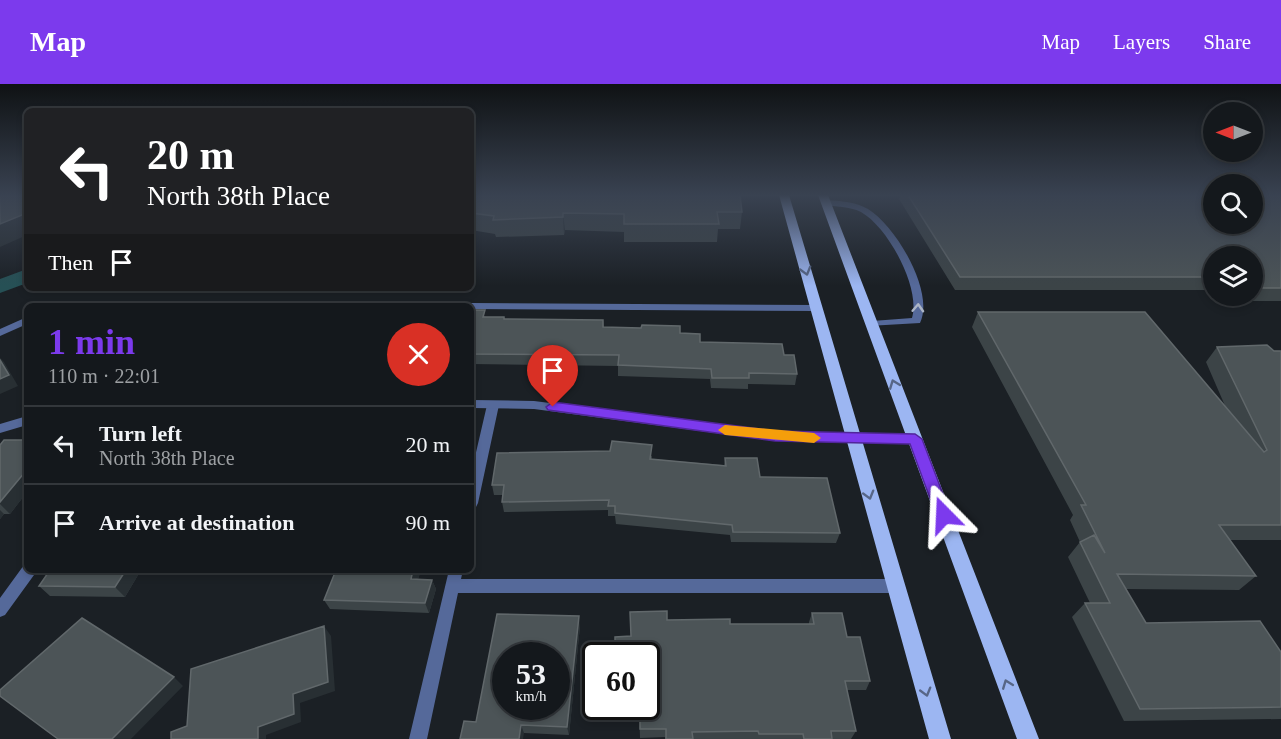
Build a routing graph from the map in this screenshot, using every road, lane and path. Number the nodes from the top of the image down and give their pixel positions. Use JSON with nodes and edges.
{"nodes":[{"id":1,"x":793,"y":226,"type":"edge"},
{"id":2,"x":835,"y":226,"type":"edge"},
{"id":3,"x":881,"y":226,"type":"edge"},
{"id":4,"x":474,"y":306,"type":"edge"},
{"id":5,"x":816,"y":309,"type":"junction"},
{"id":6,"x":24,"y":321,"type":"edge"},
{"id":7,"x":872,"y":324,"type":"junction"},
{"id":8,"x":0,"y":333,"type":"edge"},
{"id":9,"x":474,"y":404,"type":"edge"},
{"id":10,"x":493,"y":405,"type":"junction"},
{"id":11,"x":24,"y":421,"type":"edge"},
{"id":12,"x":0,"y":429,"type":"edge"},
{"id":13,"x":853,"y":439,"type":"junction"},
{"id":14,"x":915,"y":439,"type":"junction"},
{"id":15,"x":474,"y":490,"type":"edge"},
{"id":16,"x":27,"y":573,"type":"edge"},
{"id":17,"x":454,"y":578,"type":"edge"},
{"id":18,"x":895,"y":586,"type":"junction"},
{"id":19,"x":0,"y":610,"type":"edge"},
{"id":20,"x":418,"y":739,"type":"edge"},
{"id":21,"x":940,"y":739,"type":"edge"},
{"id":22,"x":1028,"y":739,"type":"edge"}],
"edges":[{"from":1,"to":5,"type":"main road","one_way":true},
{"from":2,"to":7,"type":"main road"},
{"from":7,"to":3,"type":"street","one_way":true},
{"from":4,"to":5,"type":"street"},
{"from":5,"to":13,"type":"main road"},
{"from":6,"to":8,"type":"street"},
{"from":14,"to":7,"type":"main road","one_way":true},
{"from":9,"to":10,"type":"street"},
{"from":10,"to":13,"type":"street"},
{"from":10,"to":15,"type":"street"},
{"from":11,"to":12,"type":"street"},
{"from":13,"to":14,"type":"street"},
{"from":13,"to":18,"type":"main road","one_way":true},
{"from":22,"to":14,"type":"main road","one_way":true},
{"from":16,"to":19,"type":"street"},
{"from":17,"to":18,"type":"street"},
{"from":17,"to":20,"type":"street"},
{"from":18,"to":21,"type":"main road","one_way":true}]}
